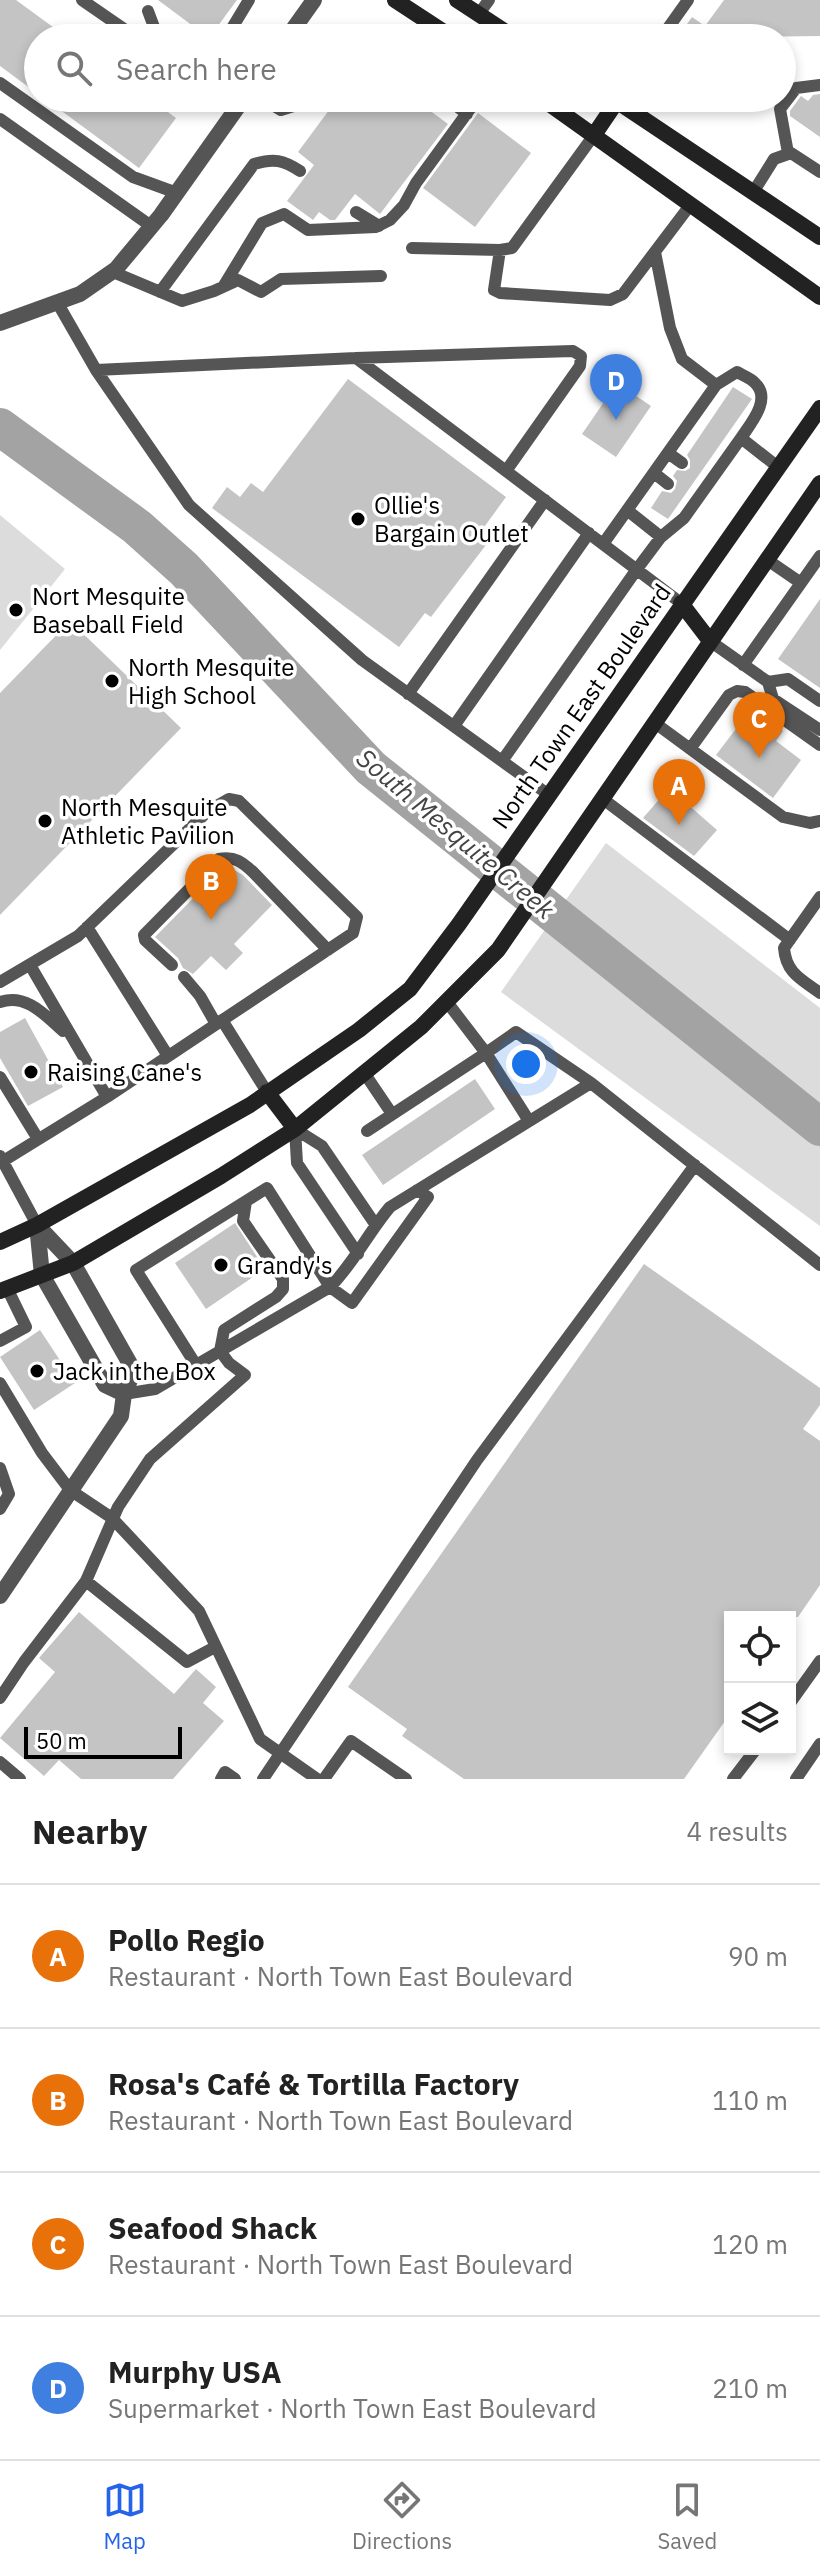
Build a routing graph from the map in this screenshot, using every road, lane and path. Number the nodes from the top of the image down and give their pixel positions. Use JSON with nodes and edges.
{"nodes":[{"id":1,"x":82,"y":0,"type":"edge"},
{"id":2,"x":249,"y":0,"type":"edge"},
{"id":3,"x":314,"y":0,"type":"edge"},
{"id":4,"x":395,"y":0,"type":"edge"},
{"id":5,"x":457,"y":0,"type":"edge"},
{"id":6,"x":489,"y":0,"type":"edge"},
{"id":7,"x":688,"y":0,"type":"edge"},
{"id":8,"x":148,"y":11,"type":"dead end"},
{"id":9,"x":478,"y":15,"type":"junction"},
{"id":10,"x":117,"y":24,"type":"edge"},
{"id":11,"x":153,"y":24,"type":"edge"},
{"id":12,"x":234,"y":24,"type":"edge"},
{"id":13,"x":297,"y":24,"type":"edge"},
{"id":14,"x":432,"y":24,"type":"edge"},
{"id":15,"x":492,"y":24,"type":"edge"},
{"id":16,"x":671,"y":24,"type":"edge"},
{"id":17,"x":0,"y":83,"type":"edge"},
{"id":18,"x":820,"y":85,"type":"edge"},
{"id":19,"x":796,"y":88,"type":"edge"},
{"id":20,"x":24,"y":100,"type":"edge"},
{"id":21,"x":41,"y":112,"type":"edge"},
{"id":22,"x":228,"y":112,"type":"edge"},
{"id":23,"x":464,"y":112,"type":"edge"},
{"id":24,"x":561,"y":112,"type":"edge"},
{"id":25,"x":608,"y":112,"type":"edge"},
{"id":26,"x":636,"y":112,"type":"edge"},
{"id":27,"x":781,"y":112,"type":"edge"},
{"id":28,"x":467,"y":114,"type":"joint"},
{"id":29,"x":0,"y":119,"type":"edge"},
{"id":30,"x":594,"y":135,"type":"junction"},
{"id":31,"x":788,"y":153,"type":"junction"},
{"id":32,"x":300,"y":171,"type":"dead end"},
{"id":33,"x":820,"y":172,"type":"edge"},
{"id":34,"x":754,"y":191,"type":"junction"},
{"id":35,"x":177,"y":193,"type":"junction"},
{"id":36,"x":691,"y":204,"type":"junction"},
{"id":37,"x":356,"y":212,"type":"dead end"},
{"id":38,"x":151,"y":226,"type":"junction"},
{"id":39,"x":379,"y":226,"type":"junction"},
{"id":40,"x":820,"y":237,"type":"edge"},
{"id":41,"x":412,"y":248,"type":"dead end"},
{"id":42,"x":500,"y":250,"type":"junction"},
{"id":43,"x":655,"y":252,"type":"junction"},
{"id":44,"x":113,"y":272,"type":"junction"},
{"id":45,"x":381,"y":276,"type":"dead end"},
{"id":46,"x":223,"y":287,"type":"junction"},
{"id":47,"x":160,"y":292,"type":"junction"},
{"id":48,"x":820,"y":297,"type":"edge"},
{"id":49,"x":57,"y":302,"type":"junction"},
{"id":50,"x":0,"y":323,"type":"edge"},
{"id":51,"x":356,"y":358,"type":"junction"},
{"id":52,"x":96,"y":370,"type":"junction"},
{"id":53,"x":713,"y":389,"type":"junction"},
{"id":54,"x":723,"y":402,"type":"dead end"},
{"id":55,"x":820,"y":408,"type":"edge"},
{"id":56,"x":697,"y":413,"type":"junction"},
{"id":57,"x":709,"y":423,"type":"dead end"},
{"id":58,"x":682,"y":434,"type":"junction"},
{"id":59,"x":734,"y":439,"type":"junction"},
{"id":60,"x":695,"y":443,"type":"dead end"},
{"id":61,"x":668,"y":453,"type":"junction"},
{"id":62,"x":682,"y":463,"type":"dead end"},
{"id":63,"x":778,"y":467,"type":"junction"},
{"id":64,"x":506,"y":471,"type":"junction"},
{"id":65,"x":654,"y":473,"type":"junction"},
{"id":66,"x":820,"y":483,"type":"edge"},
{"id":67,"x":668,"y":484,"type":"dead end"},
{"id":68,"x":545,"y":500,"type":"junction"},
{"id":69,"x":627,"y":510,"type":"junction"},
{"id":70,"x":589,"y":533,"type":"junction"},
{"id":71,"x":661,"y":537,"type":"junction"},
{"id":72,"x":603,"y":544,"type":"junction"},
{"id":73,"x":820,"y":556,"type":"edge"},
{"id":74,"x":766,"y":559,"type":"junction"},
{"id":75,"x":637,"y":569,"type":"junction"},
{"id":76,"x":801,"y":583,"type":"junction"},
{"id":77,"x":681,"y":603,"type":"junction"},
{"id":78,"x":710,"y":641,"type":"junction"},
{"id":79,"x":743,"y":665,"type":"junction"},
{"id":80,"x":768,"y":682,"type":"junction"},
{"id":81,"x":408,"y":694,"type":"junction"},
{"id":82,"x":820,"y":701,"type":"edge"},
{"id":83,"x":655,"y":723,"type":"junction"},
{"id":84,"x":454,"y":726,"type":"junction"},
{"id":85,"x":820,"y":730,"type":"edge"},
{"id":86,"x":820,"y":745,"type":"edge"},
{"id":87,"x":690,"y":749,"type":"junction"},
{"id":88,"x":502,"y":761,"type":"junction"},
{"id":89,"x":549,"y":795,"type":"junction"},
{"id":90,"x":603,"y":799,"type":"junction"},
{"id":91,"x":820,"y":821,"type":"edge"},
{"id":92,"x":820,"y":897,"type":"edge"},
{"id":93,"x":87,"y":927,"type":"junction"},
{"id":94,"x":790,"y":940,"type":"junction"},
{"id":95,"x":328,"y":950,"type":"junction"},
{"id":96,"x":30,"y":965,"type":"junction"},
{"id":97,"x":172,"y":965,"type":"dead end"},
{"id":98,"x":184,"y":977,"type":"dead end"},
{"id":99,"x":0,"y":982,"type":"edge"},
{"id":100,"x":820,"y":993,"type":"edge"},
{"id":101,"x":0,"y":1002,"type":"edge"},
{"id":102,"x":447,"y":1002,"type":"junction"},
{"id":103,"x":219,"y":1022,"type":"junction"},
{"id":104,"x":74,"y":1042,"type":"junction"},
{"id":105,"x":486,"y":1053,"type":"junction"},
{"id":106,"x":168,"y":1056,"type":"junction"},
{"id":107,"x":365,"y":1074,"type":"junction"},
{"id":108,"x":0,"y":1077,"type":"edge"},
{"id":109,"x":591,"y":1083,"type":"junction"},
{"id":110,"x":267,"y":1092,"type":"junction"},
{"id":111,"x":107,"y":1097,"type":"junction"},
{"id":112,"x":392,"y":1114,"type":"junction"},
{"id":113,"x":529,"y":1121,"type":"junction"},
{"id":114,"x":295,"y":1129,"type":"junction"},
{"id":115,"x":367,"y":1131,"type":"dead end"},
{"id":116,"x":38,"y":1139,"type":"junction"},
{"id":117,"x":1,"y":1160,"type":"edge"},
{"id":118,"x":695,"y":1165,"type":"junction"},
{"id":119,"x":417,"y":1190,"type":"junction"},
{"id":120,"x":246,"y":1201,"type":"junction"},
{"id":121,"x":375,"y":1224,"type":"junction"},
{"id":122,"x":37,"y":1225,"type":"junction"},
{"id":123,"x":0,"y":1242,"type":"edge"},
{"id":124,"x":358,"y":1254,"type":"junction"},
{"id":125,"x":73,"y":1263,"type":"junction"},
{"id":126,"x":820,"y":1265,"type":"edge"},
{"id":127,"x":42,"y":1275,"type":"junction"},
{"id":128,"x":330,"y":1287,"type":"junction"},
{"id":129,"x":4,"y":1290,"type":"edge"},
{"id":130,"x":0,"y":1341,"type":"edge"},
{"id":131,"x":220,"y":1351,"type":"junction"},
{"id":132,"x":196,"y":1365,"type":"junction"},
{"id":133,"x":0,"y":1383,"type":"edge"},
{"id":134,"x":124,"y":1394,"type":"junction"},
{"id":135,"x":0,"y":1468,"type":"edge"},
{"id":136,"x":70,"y":1490,"type":"junction"},
{"id":137,"x":0,"y":1509,"type":"edge"},
{"id":138,"x":112,"y":1518,"type":"junction"},
{"id":139,"x":86,"y":1581,"type":"junction"},
{"id":140,"x":0,"y":1596,"type":"edge"},
{"id":141,"x":215,"y":1647,"type":"junction"},
{"id":142,"x":820,"y":1661,"type":"edge"},
{"id":143,"x":796,"y":1695,"type":"edge"},
{"id":144,"x":0,"y":1698,"type":"edge"},
{"id":145,"x":820,"y":1744,"type":"edge"},
{"id":146,"x":281,"y":1753,"type":"junction"},
{"id":147,"x":751,"y":1755,"type":"edge"},
{"id":148,"x":0,"y":1762,"type":"edge"},
{"id":149,"x":20,"y":1779,"type":"edge"},
{"id":150,"x":221,"y":1779,"type":"edge"},
{"id":151,"x":235,"y":1779,"type":"edge"},
{"id":152,"x":263,"y":1779,"type":"edge"},
{"id":153,"x":317,"y":1779,"type":"edge"},
{"id":154,"x":324,"y":1779,"type":"edge"},
{"id":155,"x":406,"y":1779,"type":"edge"},
{"id":156,"x":733,"y":1779,"type":"edge"},
{"id":157,"x":796,"y":1779,"type":"edge"}],
"edges":[{"from":1,"to":10,"type":"lane"},
{"from":2,"to":12,"type":"lane"},
{"from":3,"to":13,"type":"street"},
{"from":4,"to":14,"type":"main road"},
{"from":5,"to":9,"type":"main road"},
{"from":6,"to":9,"type":"lane"},
{"from":7,"to":16,"type":"lane"},
{"from":8,"to":11,"type":"lane"},
{"from":9,"to":15,"type":"main road"},
{"from":17,"to":20,"type":"lane"},
{"from":18,"to":19,"type":"lane"},
{"from":21,"to":35,"type":"lane"},
{"from":22,"to":35,"type":"street"},
{"from":23,"to":28,"type":"lane"},
{"from":24,"to":30,"type":"main road"},
{"from":25,"to":30,"type":"main road"},
{"from":26,"to":34,"type":"main road"},
{"from":27,"to":31,"type":"lane"},
{"from":28,"to":39,"type":"lane"},
{"from":29,"to":38,"type":"lane"},
{"from":30,"to":36,"type":"main road"},
{"from":30,"to":42,"type":"lane"},
{"from":31,"to":33,"type":"lane"},
{"from":31,"to":34,"type":"lane"},
{"from":32,"to":47,"type":"lane"},
{"from":34,"to":40,"type":"main road"},
{"from":35,"to":38,"type":"street"},
{"from":36,"to":43,"type":"lane"},
{"from":36,"to":48,"type":"main road"},
{"from":37,"to":39,"type":"lane"},
{"from":38,"to":44,"type":"street"},
{"from":39,"to":46,"type":"lane"},
{"from":41,"to":42,"type":"lane"},
{"from":42,"to":43,"type":"lane"},
{"from":43,"to":53,"type":"lane"},
{"from":44,"to":47,"type":"lane"},
{"from":44,"to":49,"type":"street"},
{"from":45,"to":46,"type":"lane"},
{"from":46,"to":47,"type":"lane"},
{"from":49,"to":50,"type":"street"},
{"from":49,"to":52,"type":"lane"},
{"from":51,"to":52,"type":"lane"},
{"from":51,"to":64,"type":"lane"},
{"from":51,"to":64,"type":"lane"},
{"from":52,"to":81,"type":"lane"},
{"from":53,"to":54,"type":"lane"},
{"from":53,"to":56,"type":"lane"},
{"from":53,"to":59,"type":"lane"},
{"from":55,"to":63,"type":"main road","name":"North Town East Boulevard"},
{"from":56,"to":57,"type":"lane"},
{"from":56,"to":58,"type":"lane"},
{"from":58,"to":60,"type":"lane"},
{"from":58,"to":61,"type":"lane"},
{"from":59,"to":63,"type":"lane"},
{"from":59,"to":71,"type":"lane"},
{"from":61,"to":62,"type":"lane"},
{"from":61,"to":65,"type":"lane"},
{"from":63,"to":77,"type":"main road","name":"North Town East Boulevard"},
{"from":64,"to":68,"type":"lane"},
{"from":65,"to":67,"type":"lane"},
{"from":65,"to":69,"type":"lane"},
{"from":66,"to":74,"type":"main road"},
{"from":68,"to":70,"type":"lane"},
{"from":68,"to":81,"type":"lane"},
{"from":69,"to":71,"type":"lane"},
{"from":69,"to":72,"type":"lane"},
{"from":70,"to":72,"type":"lane"},
{"from":70,"to":84,"type":"lane"},
{"from":71,"to":75,"type":"lane"},
{"from":72,"to":75,"type":"lane"},
{"from":73,"to":76,"type":"lane"},
{"from":74,"to":76,"type":"lane"},
{"from":74,"to":78,"type":"main road"},
{"from":75,"to":77,"type":"lane"},
{"from":75,"to":88,"type":"lane"},
{"from":76,"to":79,"type":"lane"},
{"from":77,"to":78,"type":"main road"},
{"from":77,"to":89,"type":"main road","name":"North Town East Boulevard"},
{"from":78,"to":79,"type":"lane"},
{"from":78,"to":83,"type":"main road"},
{"from":79,"to":80,"type":"lane"},
{"from":80,"to":82,"type":"lane"},
{"from":80,"to":85,"type":"lane"},
{"from":81,"to":84,"type":"lane"},
{"from":83,"to":87,"type":"lane"},
{"from":83,"to":90,"type":"main road"},
{"from":84,"to":88,"type":"lane"},
{"from":86,"to":87,"type":"lane"},
{"from":87,"to":91,"type":"lane"},
{"from":88,"to":89,"type":"lane"},
{"from":89,"to":110,"type":"main road","name":"North Town East Boulevard"},
{"from":90,"to":94,"type":"lane"},
{"from":90,"to":102,"type":"main road"},
{"from":92,"to":94,"type":"lane"},
{"from":93,"to":95,"type":"lane"},
{"from":93,"to":96,"type":"lane"},
{"from":93,"to":106,"type":"lane"},
{"from":94,"to":100,"type":"lane"},
{"from":95,"to":97,"type":"lane"},
{"from":95,"to":103,"type":"lane"},
{"from":96,"to":99,"type":"lane"},
{"from":96,"to":104,"type":"lane"},
{"from":98,"to":103,"type":"lane"},
{"from":101,"to":104,"type":"lane"},
{"from":102,"to":105,"type":"lane"},
{"from":102,"to":107,"type":"main road"},
{"from":103,"to":106,"type":"lane"},
{"from":103,"to":110,"type":"lane"},
{"from":104,"to":111,"type":"lane"},
{"from":105,"to":109,"type":"lane"},
{"from":105,"to":112,"type":"lane"},
{"from":105,"to":113,"type":"lane"},
{"from":106,"to":111,"type":"lane"},
{"from":107,"to":112,"type":"lane"},
{"from":107,"to":114,"type":"main road"},
{"from":108,"to":116,"type":"lane"},
{"from":109,"to":113,"type":"lane"},
{"from":109,"to":118,"type":"lane"},
{"from":110,"to":114,"type":"main road"},
{"from":110,"to":122,"type":"main road","name":"North Town East Boulevard"},
{"from":111,"to":116,"type":"lane"},
{"from":112,"to":115,"type":"lane"},
{"from":113,"to":119,"type":"lane"},
{"from":114,"to":121,"type":"lane"},
{"from":114,"to":124,"type":"lane"},
{"from":114,"to":125,"type":"main road"},
{"from":116,"to":117,"type":"lane"},
{"from":117,"to":122,"type":"lane"},
{"from":118,"to":126,"type":"lane"},
{"from":118,"to":146,"type":"lane"},
{"from":119,"to":121,"type":"lane"},
{"from":119,"to":128,"type":"lane"},
{"from":120,"to":128,"type":"lane"},
{"from":120,"to":131,"type":"lane"},
{"from":120,"to":132,"type":"lane"},
{"from":121,"to":124,"type":"lane"},
{"from":122,"to":123,"type":"main road","name":"North Town East Boulevard"},
{"from":122,"to":125,"type":"street"},
{"from":122,"to":127,"type":"street"},
{"from":124,"to":128,"type":"lane"},
{"from":125,"to":127,"type":"main road"},
{"from":125,"to":134,"type":"street"},
{"from":127,"to":129,"type":"main road"},
{"from":127,"to":134,"type":"street"},
{"from":128,"to":131,"type":"lane"},
{"from":129,"to":130,"type":"lane"},
{"from":131,"to":132,"type":"lane"},
{"from":131,"to":138,"type":"lane"},
{"from":132,"to":134,"type":"lane"},
{"from":133,"to":136,"type":"lane"},
{"from":134,"to":136,"type":"street"},
{"from":135,"to":137,"type":"lane"},
{"from":136,"to":138,"type":"lane"},
{"from":136,"to":140,"type":"street"},
{"from":138,"to":139,"type":"lane"},
{"from":138,"to":141,"type":"lane"},
{"from":139,"to":141,"type":"lane"},
{"from":139,"to":144,"type":"lane"},
{"from":141,"to":146,"type":"lane"},
{"from":142,"to":143,"type":"lane"},
{"from":145,"to":157,"type":"lane"},
{"from":146,"to":152,"type":"lane"},
{"from":146,"to":153,"type":"lane"},
{"from":147,"to":156,"type":"lane"},
{"from":148,"to":149,"type":"lane"},
{"from":150,"to":151,"type":"lane"},
{"from":154,"to":155,"type":"lane"}]}
